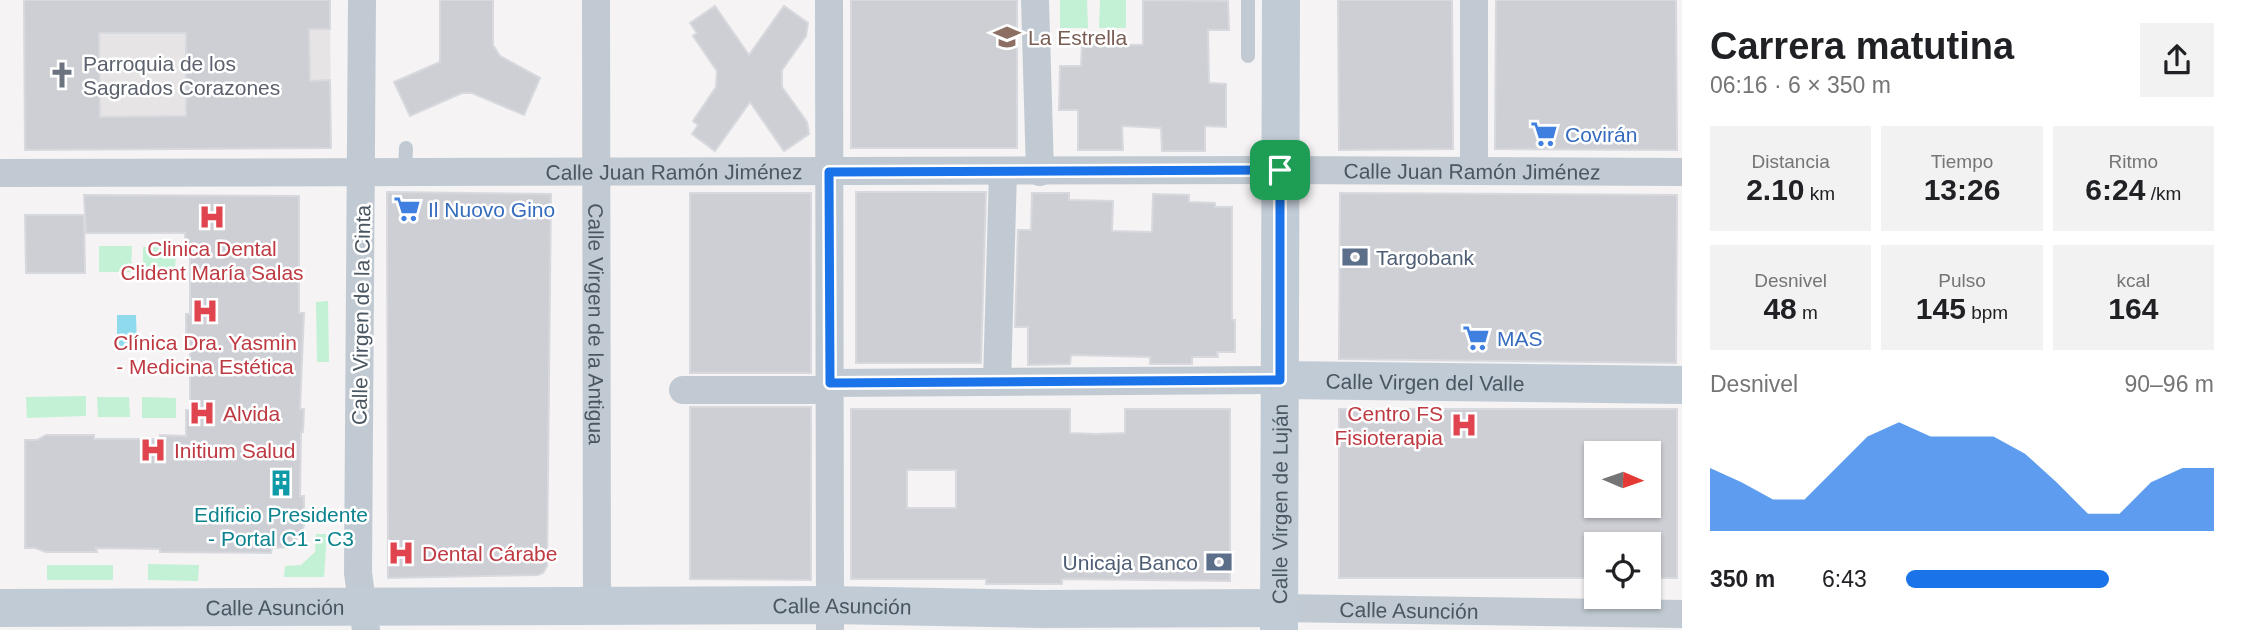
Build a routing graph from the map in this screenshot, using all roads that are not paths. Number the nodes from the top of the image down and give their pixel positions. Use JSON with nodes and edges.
{"nodes":[{"id":1,"x":362,"y":0,"type":"edge"},
{"id":2,"x":596,"y":0,"type":"edge"},
{"id":3,"x":829,"y":0,"type":"edge"},
{"id":4,"x":1035,"y":0,"type":"edge"},
{"id":5,"x":1248,"y":0,"type":"edge"},
{"id":6,"x":1282,"y":0,"type":"edge"},
{"id":7,"x":1474,"y":0,"type":"edge"},
{"id":8,"x":1248,"y":56,"type":"dead end"},
{"id":9,"x":1280,"y":170,"type":"junction"},
{"id":10,"x":1474,"y":171,"type":"junction"},
{"id":11,"x":363,"y":172,"type":"junction"},
{"id":12,"x":597,"y":172,"type":"junction"},
{"id":13,"x":829,"y":172,"type":"junction"},
{"id":14,"x":1003,"y":172,"type":"junction"},
{"id":15,"x":1040,"y":172,"type":"junction"},
{"id":16,"x":1682,"y":172,"type":"edge"},
{"id":17,"x":0,"y":173,"type":"edge"},
{"id":18,"x":1280,"y":380,"type":"junction"},
{"id":19,"x":997,"y":382,"type":"junction"},
{"id":20,"x":1682,"y":385,"type":"edge"},
{"id":21,"x":830,"y":387,"type":"junction"},
{"id":22,"x":683,"y":390,"type":"dead end"},
{"id":23,"x":597,"y":606,"type":"junction"},
{"id":24,"x":0,"y":608,"type":"edge"},
{"id":25,"x":1682,"y":614,"type":"edge"},
{"id":26,"x":830,"y":618,"type":"edge"},
{"id":27,"x":364,"y":619,"type":"edge"},
{"id":28,"x":1039,"y":619,"type":"edge"},
{"id":29,"x":1279,"y":619,"type":"edge"}],
"edges":[{"from":1,"to":11,"type":"street","name":"Calle Virgen de la Cinta"},
{"from":2,"to":12,"type":"street","name":"Calle Virgen de la Antigua"},
{"from":3,"to":13,"type":"street"},
{"from":4,"to":15,"type":"street"},
{"from":5,"to":8,"type":"lane"},
{"from":6,"to":9,"type":"street","name":"Calle Virgen de Luján"},
{"from":7,"to":10,"type":"street"},
{"from":9,"to":10,"type":"street","name":"Calle Juan Ramón Jiménez"},
{"from":9,"to":15,"type":"street","name":"Calle Juan Ramón Jiménez"},
{"from":9,"to":18,"type":"street","name":"Calle Virgen de Luján"},
{"from":10,"to":16,"type":"street","name":"Calle Juan Ramón Jiménez"},
{"from":11,"to":12,"type":"street","name":"Calle Juan Ramón Jiménez"},
{"from":11,"to":17,"type":"street","name":"Calle Juan Ramón Jiménez"},
{"from":11,"to":27,"type":"street","name":"Calle Virgen de la Cinta"},
{"from":12,"to":13,"type":"street","name":"Calle Juan Ramón Jiménez"},
{"from":12,"to":23,"type":"street","name":"Calle Virgen de la Antigua"},
{"from":13,"to":14,"type":"street","name":"Calle Juan Ramón Jiménez"},
{"from":13,"to":21,"type":"street"},
{"from":14,"to":15,"type":"street","name":"Calle Juan Ramón Jiménez"},
{"from":14,"to":19,"type":"street"},
{"from":18,"to":19,"type":"street","name":"Calle Virgen del Valle"},
{"from":18,"to":20,"type":"street","name":"Calle Virgen del Valle"},
{"from":18,"to":29,"type":"street","name":"Calle Virgen de Luján"},
{"from":19,"to":21,"type":"street","name":"Calle Virgen del Valle"},
{"from":21,"to":22,"type":"street","name":"Calle Virgen del Valle"},
{"from":21,"to":26,"type":"street"},
{"from":23,"to":26,"type":"street","name":"Calle Asunción"},
{"from":23,"to":27,"type":"street","name":"Calle Asunción"},
{"from":24,"to":27,"type":"street","name":"Calle Asunción"},
{"from":25,"to":29,"type":"street","name":"Calle Asunción"},
{"from":26,"to":28,"type":"street","name":"Calle Asunción"},
{"from":28,"to":29,"type":"street","name":"Calle Asunción"}]}
